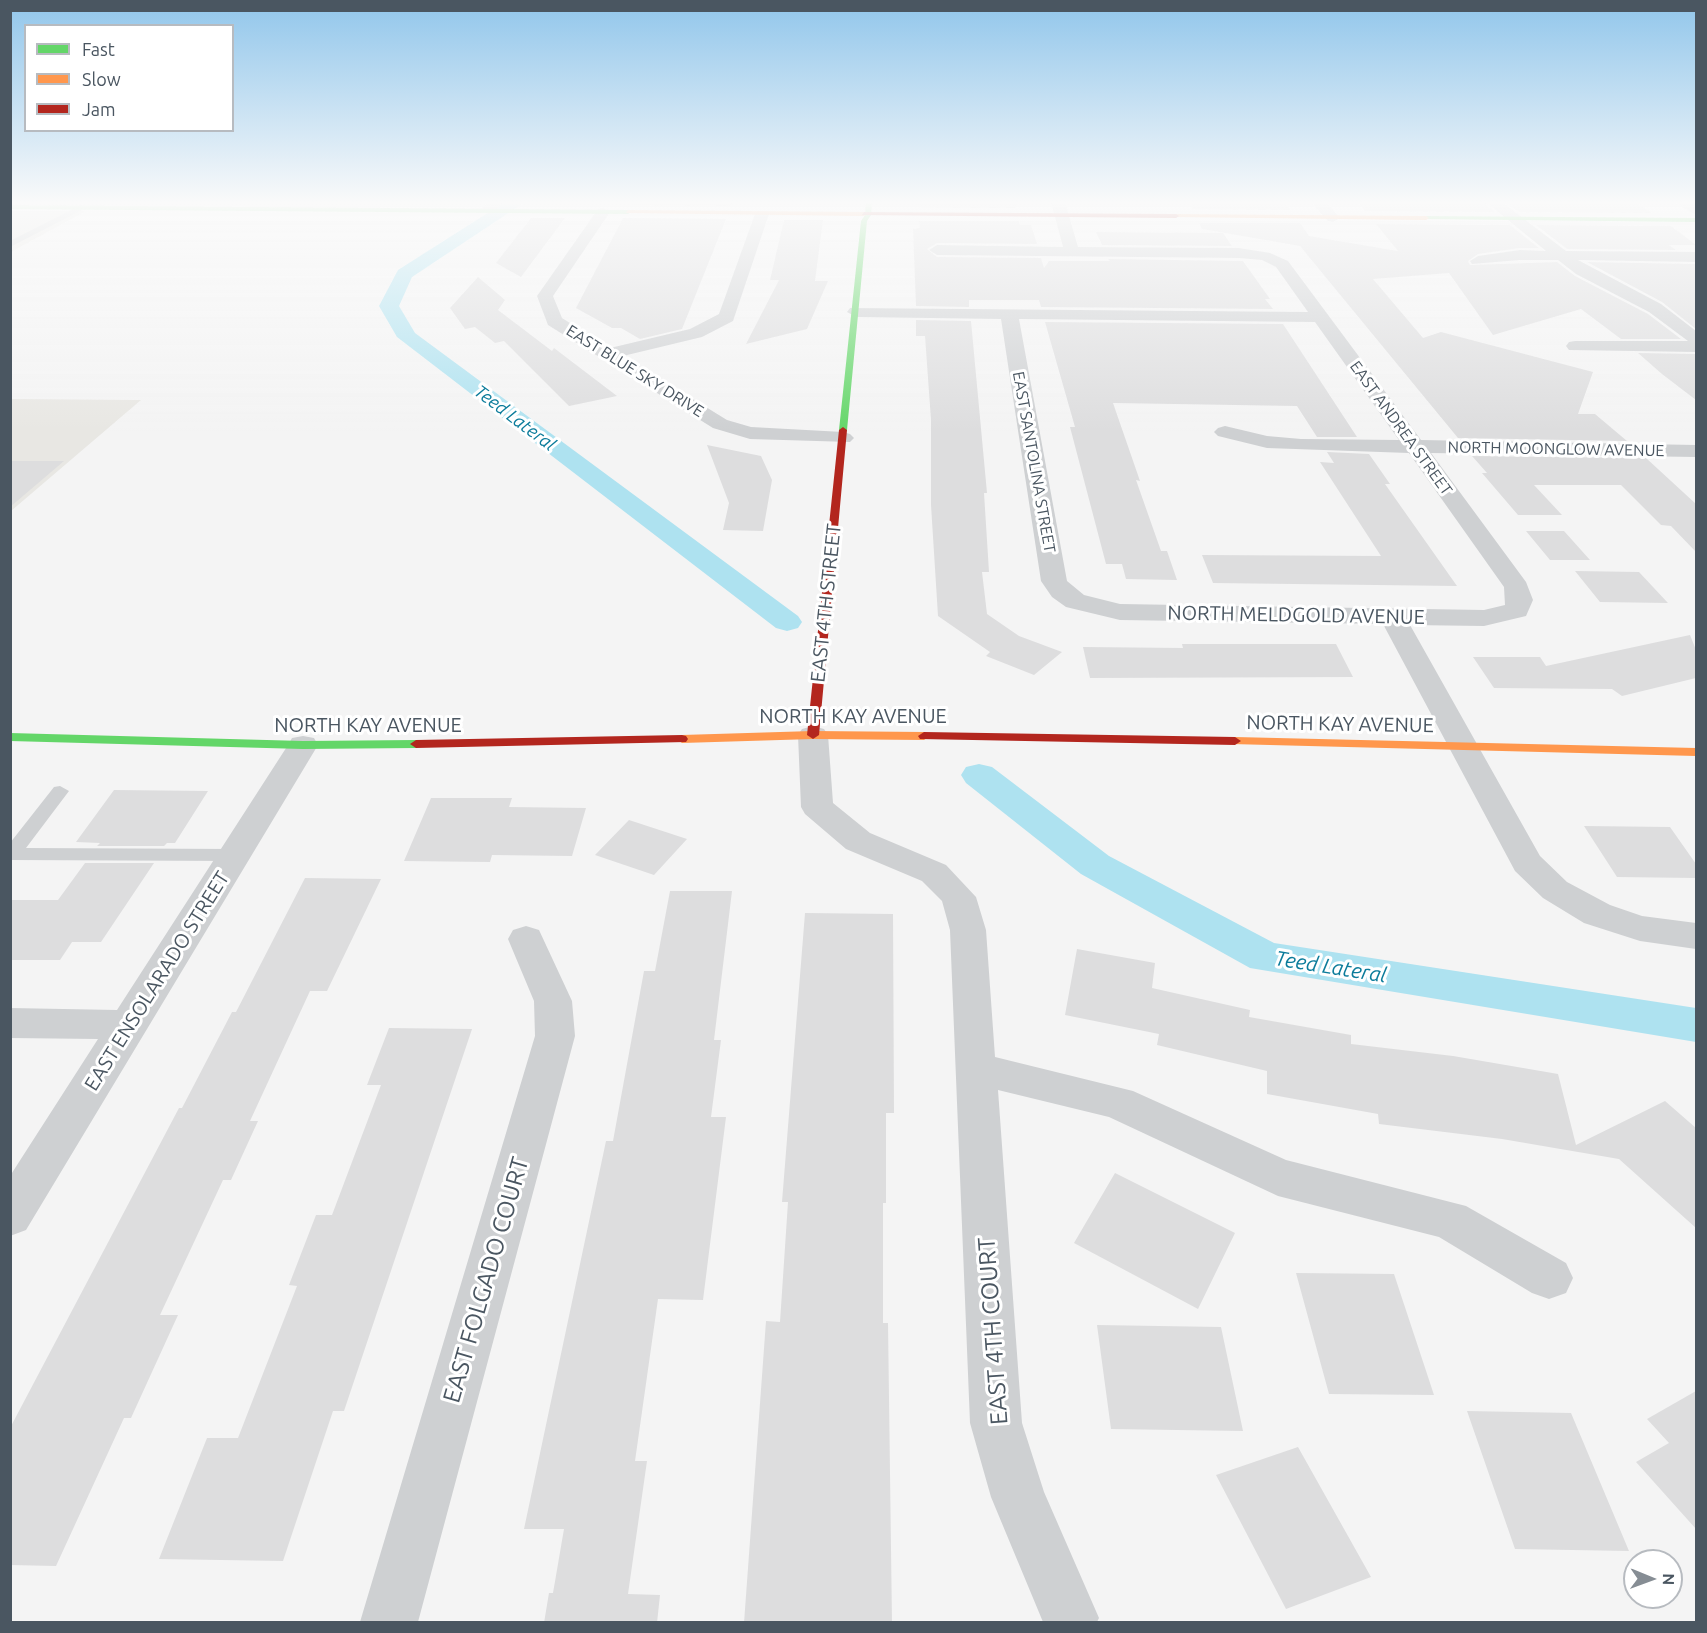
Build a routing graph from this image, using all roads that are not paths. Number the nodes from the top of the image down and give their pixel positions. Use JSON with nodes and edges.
{"nodes":[{"id":1,"x":557,"y":278,"type":"edge"},
{"id":2,"x":740,"y":278,"type":"edge"},
{"id":3,"x":859,"y":278,"type":"edge"},
{"id":4,"x":1292,"y":278,"type":"edge"},
{"id":5,"x":1594,"y":278,"type":"edge"},
{"id":6,"x":856,"y":312,"type":"junction"},
{"id":7,"x":1009,"y":313,"type":"junction"},
{"id":8,"x":1321,"y":317,"type":"junction"},
{"id":9,"x":1696,"y":339,"type":"edge"},
{"id":10,"x":1575,"y":346,"type":"dead end"},
{"id":11,"x":1696,"y":348,"type":"edge"},
{"id":12,"x":607,"y":354,"type":"junction"},
{"id":13,"x":1225,"y":432,"type":"dead end"},
{"id":14,"x":843,"y":438,"type":"junction"},
{"id":15,"x":1415,"y":447,"type":"junction"},
{"id":16,"x":1694,"y":453,"type":"edge"},
{"id":17,"x":1075,"y":601,"type":"joint"},
{"id":18,"x":1517,"y":610,"type":"joint"},
{"id":19,"x":1392,"y":617,"type":"junction"},
{"id":20,"x":813,"y":735,"type":"junction"},
{"id":21,"x":10,"y":737,"type":"edge"},
{"id":22,"x":303,"y":746,"type":"junction"},
{"id":23,"x":1463,"y":746,"type":"junction"},
{"id":24,"x":1696,"y":752,"type":"edge"},
{"id":25,"x":60,"y":791,"type":"dead end"},
{"id":26,"x":11,"y":854,"type":"edge"},
{"id":27,"x":235,"y":855,"type":"junction"},
{"id":28,"x":1696,"y":936,"type":"edge"},
{"id":29,"x":526,"y":939,"type":"dead end"},
{"id":30,"x":10,"y":1023,"type":"edge"},
{"id":31,"x":129,"y":1025,"type":"junction"},
{"id":32,"x":975,"y":1068,"type":"junction"},
{"id":33,"x":10,"y":1216,"type":"edge"},
{"id":34,"x":1549,"y":1278,"type":"dead end"},
{"id":35,"x":1070,"y":1618,"type":"dead end"},
{"id":36,"x":389,"y":1623,"type":"edge"}],
"edges":[{"from":1,"to":12,"type":"street","name":"EAST BLUE SKY DRIVE"},
{"from":2,"to":12,"type":"street"},
{"from":3,"to":6,"type":"street","name":"EAST 4TH STREET"},
{"from":4,"to":8,"type":"street","name":"EAST ANDREA STREET"},
{"from":5,"to":9,"type":"street"},
{"from":6,"to":7,"type":"street"},
{"from":6,"to":14,"type":"street","name":"EAST 4TH STREET"},
{"from":7,"to":8,"type":"street"},
{"from":7,"to":17,"type":"street","name":"EAST SANTOLINA STREET"},
{"from":8,"to":15,"type":"street","name":"EAST ANDREA STREET"},
{"from":10,"to":11,"type":"street"},
{"from":12,"to":14,"type":"street","name":"EAST BLUE SKY DRIVE"},
{"from":13,"to":15,"type":"street","name":"NORTH MOONGLOW AVENUE"},
{"from":14,"to":20,"type":"street","name":"EAST 4TH STREET"},
{"from":15,"to":16,"type":"street","name":"NORTH MOONGLOW AVENUE"},
{"from":15,"to":18,"type":"street","name":"EAST ANDREA STREET"},
{"from":17,"to":19,"type":"street","name":"NORTH MELDGOLD AVENUE"},
{"from":18,"to":19,"type":"street","name":"NORTH MELDGOLD AVENUE"},
{"from":19,"to":23,"type":"street"},
{"from":20,"to":22,"type":"street","name":"NORTH KAY AVENUE"},
{"from":20,"to":23,"type":"street","name":"NORTH KAY AVENUE"},
{"from":20,"to":32,"type":"street","name":"EAST 4TH STREET"},
{"from":21,"to":22,"type":"street","name":"NORTH KAY AVENUE"},
{"from":22,"to":27,"type":"street","name":"EAST ENSOLARADO STREET"},
{"from":23,"to":24,"type":"street","name":"NORTH KAY AVENUE"},
{"from":23,"to":28,"type":"street"},
{"from":25,"to":26,"type":"lane"},
{"from":26,"to":27,"type":"lane"},
{"from":27,"to":31,"type":"street","name":"EAST ENSOLARADO STREET"},
{"from":29,"to":36,"type":"street","name":"EAST FOLGADO COURT"},
{"from":30,"to":31,"type":"street"},
{"from":31,"to":33,"type":"street","name":"EAST ENSOLARADO STREET"},
{"from":32,"to":34,"type":"street"},
{"from":32,"to":35,"type":"street","name":"EAST 4TH COURT"}]}
